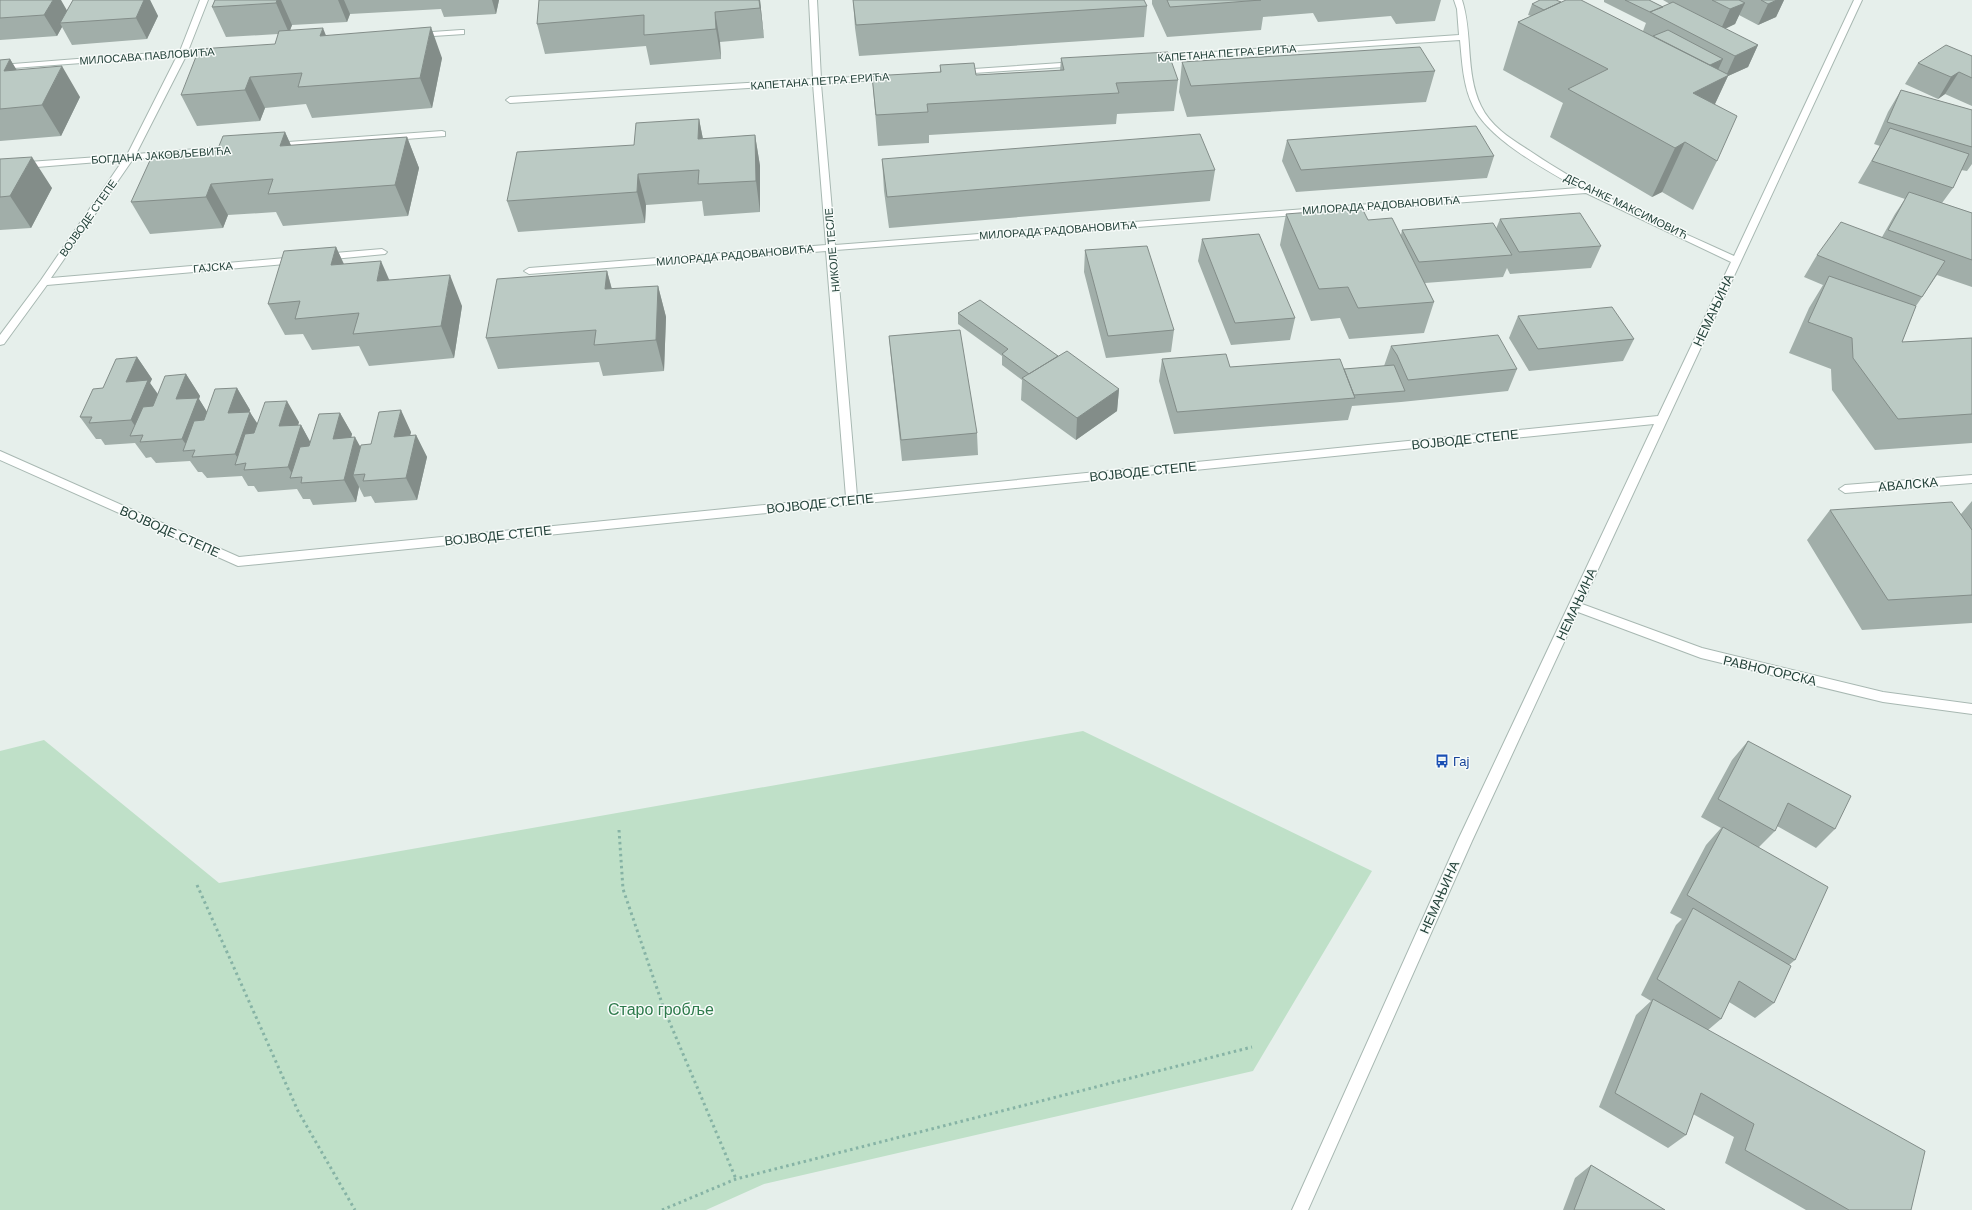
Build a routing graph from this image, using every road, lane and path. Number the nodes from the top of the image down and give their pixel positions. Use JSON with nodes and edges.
{"nodes":[{"id":1,"x":204,"y":0,"type":"edge"},
{"id":2,"x":816,"y":0,"type":"edge"},
{"id":3,"x":1458,"y":0,"type":"edge"},
{"id":4,"x":1858,"y":0,"type":"edge"},
{"id":5,"x":461,"y":32,"type":"dead end"},
{"id":6,"x":413,"y":36,"type":"edge"},
{"id":7,"x":1464,"y":37,"type":"junction"},
{"id":8,"x":223,"y":50,"type":"edge"},
{"id":9,"x":183,"y":53,"type":"junction"},
{"id":10,"x":1149,"y":59,"type":"edge"},
{"id":11,"x":1086,"y":63,"type":"edge"},
{"id":12,"x":0,"y":67,"type":"edge"},
{"id":13,"x":952,"y":72,"type":"edge"},
{"id":14,"x":896,"y":76,"type":"edge"},
{"id":15,"x":817,"y":82,"type":"junction"},
{"id":16,"x":510,"y":100,"type":"dead end"},
{"id":17,"x":442,"y":134,"type":"dead end"},
{"id":18,"x":263,"y":147,"type":"edge"},
{"id":19,"x":239,"y":149,"type":"edge"},
{"id":20,"x":130,"y":157,"type":"junction"},
{"id":21,"x":0,"y":167,"type":"edge"},
{"id":22,"x":1587,"y":190,"type":"junction"},
{"id":23,"x":832,"y":247,"type":"junction"},
{"id":24,"x":382,"y":252,"type":"dead end"},
{"id":25,"x":1736,"y":260,"type":"junction"},
{"id":26,"x":530,"y":271,"type":"dead end"},
{"id":27,"x":44,"y":282,"type":"junction"},
{"id":28,"x":0,"y":342,"type":"edge"},
{"id":29,"x":1662,"y":420,"type":"junction"},
{"id":30,"x":0,"y":456,"type":"edge"},
{"id":31,"x":1972,"y":479,"type":"edge"},
{"id":32,"x":1845,"y":489,"type":"dead end"},
{"id":33,"x":852,"y":499,"type":"junction"},
{"id":34,"x":1575,"y":606,"type":"junction"},
{"id":35,"x":1972,"y":709,"type":"edge"},
{"id":36,"x":619,"y":830,"type":"dead end"},
{"id":37,"x":197,"y":885,"type":"dead end"},
{"id":38,"x":1252,"y":1047,"type":"dead end"},
{"id":39,"x":736,"y":1179,"type":"junction"},
{"id":40,"x":355,"y":1210,"type":"edge"},
{"id":41,"x":662,"y":1210,"type":"edge"},
{"id":42,"x":1300,"y":1210,"type":"edge"}],
"edges":[{"from":1,"to":9,"type":"street","name":"ВОЈВОДЕ СТЕПЕ"},
{"from":2,"to":15,"type":"street","name":"НИКОЛЕ ТЕСЛЕ"},
{"from":3,"to":7,"type":"street","name":"ДЕСАНКЕ МАКСИМОВИЋ"},
{"from":4,"to":25,"type":"street","name":"НЕМАЊИНА"},
{"from":5,"to":6,"type":"street"},
{"from":7,"to":10,"type":"street","name":"КАПЕТАНА ПЕТРА ЕРИЋА"},
{"from":7,"to":22,"type":"street","name":"ДЕСАНКЕ МАКСИМОВИЋ"},
{"from":8,"to":9,"type":"street","name":"МИЛОСАВА ПАВЛОВИЋА"},
{"from":9,"to":12,"type":"street","name":"МИЛОСАВА ПАВЛОВИЋА"},
{"from":9,"to":20,"type":"street","name":"ВОЈВОДЕ СТЕПЕ"},
{"from":11,"to":13,"type":"street"},
{"from":14,"to":15,"type":"street","name":"КАПЕТАНА ПЕТРА ЕРИЋА"},
{"from":15,"to":16,"type":"street","name":"КАПЕТАНА ПЕТРА ЕРИЋА"},
{"from":15,"to":23,"type":"street","name":"НИКОЛЕ ТЕСЛЕ"},
{"from":17,"to":18,"type":"street"},
{"from":19,"to":20,"type":"street","name":"БОГДАНА ЈАКОВЉЕВИЋА"},
{"from":20,"to":21,"type":"street","name":"БОГДАНА ЈАКОВЉЕВИЋА"},
{"from":20,"to":27,"type":"street","name":"ВОЈВОДЕ СТЕПЕ"},
{"from":22,"to":23,"type":"street","name":"МИЛОРАДА РАДОВАНОВИЋА"},
{"from":22,"to":25,"type":"street","name":"ДЕСАНКЕ МАКСИМОВИЋ"},
{"from":23,"to":26,"type":"street","name":"МИЛОРАДА РАДОВАНОВИЋА"},
{"from":23,"to":33,"type":"street","name":"НИКОЛЕ ТЕСЛЕ"},
{"from":24,"to":27,"type":"street","name":"ГАЈСКА"},
{"from":25,"to":29,"type":"street","name":"НЕМАЊИНА"},
{"from":27,"to":28,"type":"street","name":"ВОЈВОДЕ СТЕПЕ"},
{"from":29,"to":33,"type":"street","name":"ВОЈВОДЕ СТЕПЕ"},
{"from":29,"to":34,"type":"street","name":"НЕМАЊИНА"},
{"from":30,"to":33,"type":"street","name":"ВОЈВОДЕ СТЕПЕ"},
{"from":31,"to":32,"type":"street","name":"АВАЛСКА"},
{"from":34,"to":35,"type":"street","name":"РАВНОГОРСКА"},
{"from":34,"to":42,"type":"street","name":"НЕМАЊИНА"},
{"from":36,"to":39,"type":"path"},
{"from":37,"to":40,"type":"path"},
{"from":38,"to":39,"type":"path"},
{"from":39,"to":41,"type":"path"}]}
